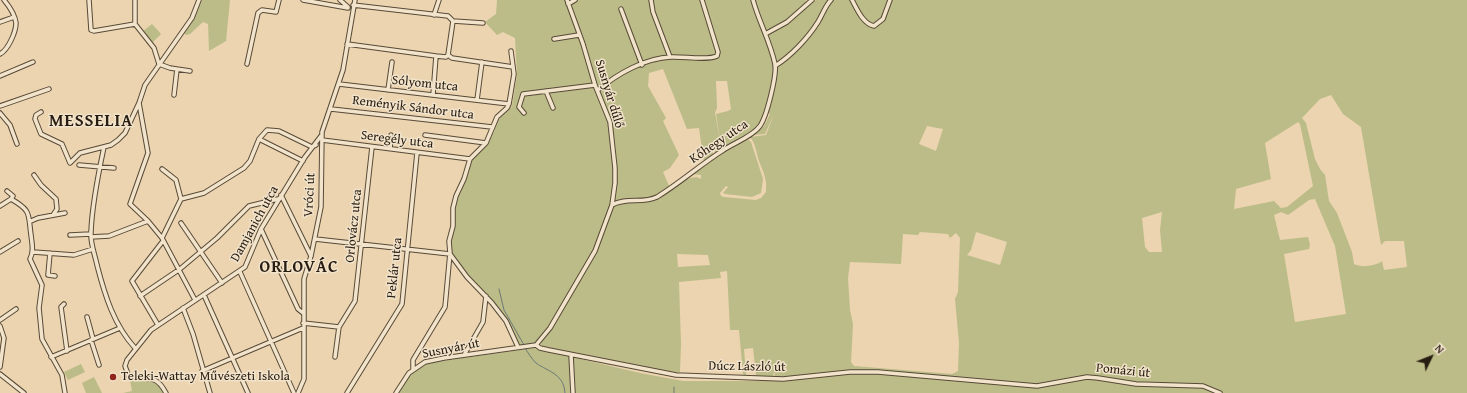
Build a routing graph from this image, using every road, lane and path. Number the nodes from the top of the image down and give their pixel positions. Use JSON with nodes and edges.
{"nodes":[{"id":1,"x":4,"y":0,"type":"edge"},
{"id":2,"x":89,"y":0,"type":"edge"},
{"id":3,"x":135,"y":0,"type":"edge"},
{"id":4,"x":199,"y":0,"type":"edge"},
{"id":5,"x":278,"y":0,"type":"edge"},
{"id":6,"x":303,"y":0,"type":"edge"},
{"id":7,"x":340,"y":0,"type":"edge"},
{"id":8,"x":355,"y":0,"type":"edge"},
{"id":9,"x":439,"y":0,"type":"edge"},
{"id":10,"x":575,"y":0,"type":"edge"},
{"id":11,"x":651,"y":0,"type":"edge"},
{"id":12,"x":702,"y":0,"type":"edge"},
{"id":13,"x":753,"y":0,"type":"edge"},
{"id":14,"x":812,"y":0,"type":"edge"},
{"id":15,"x":831,"y":0,"type":"edge"},
{"id":16,"x":852,"y":0,"type":"edge"},
{"id":17,"x":890,"y":0,"type":"edge"},
{"id":18,"x":807,"y":1,"type":"edge"},
{"id":19,"x":567,"y":2,"type":"edge"},
{"id":20,"x":351,"y":8,"type":"junction"},
{"id":21,"x":621,"y":9,"type":"dead end"},
{"id":22,"x":434,"y":15,"type":"junction"},
{"id":23,"x":14,"y":17,"type":"junction"},
{"id":24,"x":453,"y":21,"type":"junction"},
{"id":25,"x":0,"y":22,"type":"edge"},
{"id":26,"x":482,"y":23,"type":"dead end"},
{"id":27,"x":135,"y":24,"type":"junction"},
{"id":28,"x":767,"y":34,"type":"junction"},
{"id":29,"x":579,"y":35,"type":"junction"},
{"id":30,"x":554,"y":39,"type":"dead end"},
{"id":31,"x":347,"y":44,"type":"junction"},
{"id":32,"x":511,"y":51,"type":"dead end"},
{"id":33,"x":0,"y":54,"type":"edge"},
{"id":34,"x":448,"y":55,"type":"junction"},
{"id":35,"x":436,"y":56,"type":"junction"},
{"id":36,"x":670,"y":57,"type":"junction"},
{"id":37,"x":33,"y":62,"type":"dead end"},
{"id":38,"x":392,"y":62,"type":"dead end"},
{"id":39,"x":482,"y":62,"type":"junction"},
{"id":40,"x":159,"y":64,"type":"junction"},
{"id":41,"x":247,"y":64,"type":"dead end"},
{"id":42,"x":642,"y":65,"type":"junction"},
{"id":43,"x":775,"y":66,"type":"junction"},
{"id":44,"x":513,"y":67,"type":"junction"},
{"id":45,"x":177,"y":69,"type":"junction"},
{"id":46,"x":190,"y":71,"type":"dead end"},
{"id":47,"x":0,"y":76,"type":"edge"},
{"id":48,"x":339,"y":84,"type":"junction"},
{"id":49,"x":594,"y":85,"type":"junction"},
{"id":50,"x":49,"y":89,"type":"dead end"},
{"id":51,"x":388,"y":90,"type":"junction"},
{"id":52,"x":598,"y":90,"type":"junction"},
{"id":53,"x":546,"y":91,"type":"junction"},
{"id":54,"x":174,"y":95,"type":"dead end"},
{"id":55,"x":433,"y":95,"type":"junction"},
{"id":56,"x":477,"y":100,"type":"junction"},
{"id":57,"x":139,"y":103,"type":"junction"},
{"id":58,"x":509,"y":104,"type":"junction"},
{"id":59,"x":0,"y":106,"type":"edge"},
{"id":60,"x":553,"y":108,"type":"dead end"},
{"id":61,"x":331,"y":109,"type":"junction"},
{"id":62,"x":41,"y":112,"type":"dead end"},
{"id":63,"x":524,"y":113,"type":"dead end"},
{"id":64,"x":0,"y":114,"type":"edge"},
{"id":65,"x":492,"y":127,"type":"junction"},
{"id":66,"x":425,"y":135,"type":"dead end"},
{"id":67,"x":391,"y":136,"type":"dead end"},
{"id":68,"x":321,"y":138,"type":"junction"},
{"id":69,"x":259,"y":139,"type":"junction"},
{"id":70,"x":486,"y":143,"type":"junction"},
{"id":71,"x":17,"y":144,"type":"dead end"},
{"id":72,"x":316,"y":145,"type":"junction"},
{"id":73,"x":322,"y":146,"type":"junction"},
{"id":74,"x":372,"y":147,"type":"junction"},
{"id":75,"x":104,"y":148,"type":"junction"},
{"id":76,"x":390,"y":149,"type":"junction"},
{"id":77,"x":417,"y":153,"type":"junction"},
{"id":78,"x":470,"y":159,"type":"junction"},
{"id":79,"x":303,"y":161,"type":"junction"},
{"id":80,"x":80,"y":165,"type":"dead end"},
{"id":81,"x":100,"y":168,"type":"junction"},
{"id":82,"x":114,"y":168,"type":"dead end"},
{"id":83,"x":162,"y":169,"type":"dead end"},
{"id":84,"x":34,"y":175,"type":"dead end"},
{"id":85,"x":7,"y":191,"type":"dead end"},
{"id":86,"x":281,"y":195,"type":"junction"},
{"id":87,"x":11,"y":199,"type":"junction"},
{"id":88,"x":181,"y":199,"type":"junction"},
{"id":89,"x":278,"y":200,"type":"junction"},
{"id":90,"x":612,"y":205,"type":"junction"},
{"id":91,"x":0,"y":206,"type":"edge"},
{"id":92,"x":65,"y":213,"type":"dead end"},
{"id":93,"x":53,"y":215,"type":"junction"},
{"id":94,"x":31,"y":221,"type":"junction"},
{"id":95,"x":148,"y":221,"type":"junction"},
{"id":96,"x":181,"y":223,"type":"dead end"},
{"id":97,"x":261,"y":229,"type":"junction"},
{"id":98,"x":70,"y":235,"type":"dead end"},
{"id":99,"x":91,"y":236,"type":"junction"},
{"id":100,"x":162,"y":239,"type":"junction"},
{"id":101,"x":315,"y":239,"type":"junction"},
{"id":102,"x":18,"y":241,"type":"dead end"},
{"id":103,"x":362,"y":244,"type":"junction"},
{"id":104,"x":93,"y":249,"type":"junction"},
{"id":105,"x":407,"y":249,"type":"junction"},
{"id":106,"x":201,"y":251,"type":"junction"},
{"id":107,"x":0,"y":252,"type":"edge"},
{"id":108,"x":33,"y":252,"type":"junction"},
{"id":109,"x":50,"y":253,"type":"junction"},
{"id":110,"x":450,"y":254,"type":"junction"},
{"id":111,"x":311,"y":256,"type":"junction"},
{"id":112,"x":455,"y":261,"type":"junction"},
{"id":113,"x":449,"y":264,"type":"junction"},
{"id":114,"x":180,"y":269,"type":"junction"},
{"id":115,"x":240,"y":272,"type":"junction"},
{"id":116,"x":55,"y":276,"type":"dead end"},
{"id":117,"x":222,"y":283,"type":"junction"},
{"id":118,"x":204,"y":295,"type":"junction"},
{"id":119,"x":140,"y":296,"type":"junction"},
{"id":120,"x":486,"y":296,"type":"junction"},
{"id":121,"x":196,"y":300,"type":"junction"},
{"id":122,"x":64,"y":304,"type":"dead end"},
{"id":123,"x":183,"y":308,"type":"junction"},
{"id":124,"x":16,"y":309,"type":"dead end"},
{"id":125,"x":303,"y":313,"type":"junction"},
{"id":126,"x":87,"y":317,"type":"dead end"},
{"id":127,"x":0,"y":320,"type":"edge"},
{"id":128,"x":303,"y":323,"type":"junction"},
{"id":129,"x":158,"y":325,"type":"junction"},
{"id":130,"x":0,"y":326,"type":"edge"},
{"id":131,"x":338,"y":326,"type":"junction"},
{"id":132,"x":120,"y":328,"type":"junction"},
{"id":133,"x":303,"y":328,"type":"junction"},
{"id":134,"x":92,"y":339,"type":"junction"},
{"id":135,"x":270,"y":342,"type":"junction"},
{"id":136,"x":536,"y":345,"type":"junction"},
{"id":137,"x":525,"y":346,"type":"joint"},
{"id":138,"x":518,"y":347,"type":"junction"},
{"id":139,"x":135,"y":348,"type":"junction"},
{"id":140,"x":67,"y":351,"type":"junction"},
{"id":141,"x":464,"y":355,"type":"junction"},
{"id":142,"x":571,"y":355,"type":"junction"},
{"id":143,"x":335,"y":357,"type":"dead end"},
{"id":144,"x":51,"y":358,"type":"junction"},
{"id":145,"x":233,"y":359,"type":"junction"},
{"id":146,"x":99,"y":365,"type":"dead end"},
{"id":147,"x":0,"y":367,"type":"edge"},
{"id":148,"x":413,"y":369,"type":"junction"},
{"id":149,"x":202,"y":371,"type":"junction"},
{"id":150,"x":0,"y":374,"type":"edge"},
{"id":151,"x":1022,"y":386,"type":"joint"},
{"id":152,"x":300,"y":392,"type":"edge"},
{"id":153,"x":24,"y":393,"type":"edge"},
{"id":154,"x":65,"y":393,"type":"edge"},
{"id":155,"x":166,"y":393,"type":"edge"},
{"id":156,"x":210,"y":393,"type":"edge"},
{"id":157,"x":248,"y":393,"type":"edge"},
{"id":158,"x":294,"y":393,"type":"edge"},
{"id":159,"x":346,"y":393,"type":"edge"},
{"id":160,"x":396,"y":393,"type":"edge"},
{"id":161,"x":573,"y":393,"type":"edge"},
{"id":162,"x":1220,"y":393,"type":"edge"}],
"edges":[{"from":1,"to":23,"type":"street"},
{"from":2,"to":27,"type":"street"},
{"from":3,"to":27,"type":"street"},
{"from":4,"to":40,"type":"street"},
{"from":5,"to":41,"type":"street"},
{"from":6,"to":20,"type":"street"},
{"from":7,"to":20,"type":"street"},
{"from":8,"to":20,"type":"street","name":"Vróci út"},
{"from":9,"to":22,"type":"street"},
{"from":10,"to":19,"type":"street"},
{"from":11,"to":36,"type":"street"},
{"from":12,"to":36,"type":"street"},
{"from":13,"to":28,"type":"street","name":"Kőhegy utca"},
{"from":14,"to":18,"type":"street"},
{"from":15,"to":43,"type":"street"},
{"from":16,"to":17,"type":"street"},
{"from":18,"to":28,"type":"street"},
{"from":19,"to":29,"type":"street","name":"Susnyár dűlő"},
{"from":20,"to":22,"type":"street"},
{"from":20,"to":31,"type":"street","name":"Vróci út"},
{"from":21,"to":42,"type":"street"},
{"from":22,"to":24,"type":"street"},
{"from":23,"to":25,"type":"street"},
{"from":23,"to":33,"type":"street"},
{"from":24,"to":26,"type":"street"},
{"from":24,"to":34,"type":"street"},
{"from":27,"to":40,"type":"street"},
{"from":28,"to":43,"type":"street","name":"Kőhegy utca"},
{"from":29,"to":30,"type":"street"},
{"from":29,"to":49,"type":"street","name":"Susnyár dűlő"},
{"from":31,"to":35,"type":"street"},
{"from":31,"to":48,"type":"street","name":"Vróci út"},
{"from":32,"to":44,"type":"street"},
{"from":34,"to":35,"type":"street"},
{"from":34,"to":39,"type":"street"},
{"from":35,"to":55,"type":"street"},
{"from":36,"to":42,"type":"street"},
{"from":37,"to":47,"type":"street"},
{"from":38,"to":51,"type":"street"},
{"from":39,"to":44,"type":"street"},
{"from":39,"to":56,"type":"street"},
{"from":40,"to":45,"type":"street"},
{"from":40,"to":57,"type":"street"},
{"from":42,"to":52,"type":"street"},
{"from":43,"to":90,"type":"street","name":"Kőhegy utca"},
{"from":44,"to":58,"type":"street"},
{"from":45,"to":46,"type":"street"},
{"from":45,"to":54,"type":"street"},
{"from":48,"to":51,"type":"street","name":"Sólyom utca"},
{"from":48,"to":61,"type":"street","name":"Vróci út"},
{"from":49,"to":52,"type":"street","name":"Susnyár dűlő"},
{"from":49,"to":53,"type":"street"},
{"from":50,"to":59,"type":"street"},
{"from":51,"to":55,"type":"street","name":"Sólyom utca"},
{"from":52,"to":90,"type":"street","name":"Susnyár dűlő"},
{"from":53,"to":60,"type":"street"},
{"from":53,"to":63,"type":"street"},
{"from":55,"to":56,"type":"street","name":"Sólyom utca"},
{"from":56,"to":58,"type":"street","name":"Sólyom utca"},
{"from":57,"to":75,"type":"street"},
{"from":57,"to":95,"type":"street"},
{"from":58,"to":65,"type":"street"},
{"from":61,"to":65,"type":"street","name":"Reményik Sándor utca"},
{"from":61,"to":68,"type":"street","name":"Vróci út"},
{"from":62,"to":75,"type":"street"},
{"from":64,"to":71,"type":"street"},
{"from":65,"to":70,"type":"street"},
{"from":66,"to":70,"type":"street"},
{"from":67,"to":76,"type":"street"},
{"from":68,"to":72,"type":"street","name":"Damjanich utca"},
{"from":68,"to":73,"type":"street","name":"Vróci út"},
{"from":68,"to":74,"type":"street","name":"Seregély utca"},
{"from":69,"to":72,"type":"street"},
{"from":69,"to":79,"type":"street"},
{"from":69,"to":88,"type":"street"},
{"from":70,"to":78,"type":"street"},
{"from":72,"to":73,"type":"street"},
{"from":72,"to":79,"type":"street","name":"Damjanich utca"},
{"from":73,"to":101,"type":"street","name":"Vróci út"},
{"from":74,"to":76,"type":"street","name":"Seregély utca"},
{"from":74,"to":103,"type":"street","name":"Orlovácz utca"},
{"from":75,"to":81,"type":"street"},
{"from":76,"to":77,"type":"street","name":"Seregély utca"},
{"from":77,"to":78,"type":"street","name":"Seregély utca"},
{"from":77,"to":105,"type":"street","name":"Peklár utca"},
{"from":78,"to":110,"type":"street"},
{"from":79,"to":86,"type":"street","name":"Damjanich utca"},
{"from":80,"to":81,"type":"street"},
{"from":81,"to":82,"type":"street"},
{"from":81,"to":99,"type":"street"},
{"from":83,"to":88,"type":"street"},
{"from":84,"to":93,"type":"street"},
{"from":85,"to":87,"type":"street"},
{"from":86,"to":89,"type":"street","name":"Damjanich utca"},
{"from":86,"to":111,"type":"street"},
{"from":87,"to":91,"type":"street"},
{"from":87,"to":94,"type":"street"},
{"from":88,"to":100,"type":"street"},
{"from":89,"to":97,"type":"street","name":"Damjanich utca"},
{"from":89,"to":106,"type":"street"},
{"from":90,"to":136,"type":"street","name":"Susnyár dűlő"},
{"from":92,"to":93,"type":"street"},
{"from":93,"to":94,"type":"street"},
{"from":94,"to":108,"type":"street"},
{"from":95,"to":99,"type":"street"},
{"from":95,"to":100,"type":"street"},
{"from":96,"to":106,"type":"street"},
{"from":97,"to":115,"type":"street","name":"Damjanich utca"},
{"from":97,"to":125,"type":"street"},
{"from":98,"to":99,"type":"street"},
{"from":99,"to":104,"type":"street"},
{"from":100,"to":114,"type":"street"},
{"from":100,"to":119,"type":"street"},
{"from":101,"to":103,"type":"street"},
{"from":101,"to":111,"type":"street","name":"Vróci út"},
{"from":102,"to":107,"type":"street"},
{"from":103,"to":105,"type":"street"},
{"from":103,"to":131,"type":"street","name":"Orlovácz utca"},
{"from":104,"to":109,"type":"street"},
{"from":104,"to":132,"type":"street"},
{"from":105,"to":110,"type":"street"},
{"from":105,"to":159,"type":"street","name":"Peklár utca"},
{"from":106,"to":114,"type":"street"},
{"from":106,"to":117,"type":"street"},
{"from":108,"to":109,"type":"street"},
{"from":108,"to":144,"type":"street"},
{"from":109,"to":116,"type":"street"},
{"from":110,"to":112,"type":"street"},
{"from":110,"to":113,"type":"street"},
{"from":111,"to":125,"type":"street","name":"Vróci út"},
{"from":112,"to":113,"type":"street"},
{"from":112,"to":120,"type":"street"},
{"from":113,"to":148,"type":"street"},
{"from":114,"to":119,"type":"street"},
{"from":114,"to":121,"type":"street"},
{"from":115,"to":117,"type":"street","name":"Damjanich utca"},
{"from":115,"to":135,"type":"street"},
{"from":117,"to":118,"type":"street","name":"Damjanich utca"},
{"from":118,"to":121,"type":"street","name":"Damjanich utca"},
{"from":118,"to":145,"type":"street"},
{"from":119,"to":129,"type":"street"},
{"from":120,"to":138,"type":"street"},
{"from":120,"to":141,"type":"street"},
{"from":121,"to":123,"type":"street","name":"Damjanich utca"},
{"from":122,"to":140,"type":"street"},
{"from":123,"to":129,"type":"street","name":"Damjanich utca"},
{"from":123,"to":149,"type":"street"},
{"from":124,"to":127,"type":"street"},
{"from":125,"to":128,"type":"street","name":"Vróci út"},
{"from":126,"to":134,"type":"street"},
{"from":128,"to":131,"type":"street"},
{"from":128,"to":133,"type":"street","name":"Vróci út"},
{"from":129,"to":139,"type":"street","name":"Damjanich utca"},
{"from":130,"to":147,"type":"street"},
{"from":131,"to":143,"type":"street","name":"Orlovácz utca"},
{"from":132,"to":134,"type":"street"},
{"from":132,"to":139,"type":"street"},
{"from":133,"to":135,"type":"street"},
{"from":133,"to":152,"type":"street","name":"Vróci út"},
{"from":134,"to":140,"type":"street"},
{"from":134,"to":146,"type":"street"},
{"from":135,"to":145,"type":"street"},
{"from":135,"to":158,"type":"street"},
{"from":136,"to":137,"type":"street","name":"Dúcz László út"},
{"from":136,"to":142,"type":"street","name":"Dúcz László út"},
{"from":137,"to":138,"type":"street","name":"Susnyár út"},
{"from":138,"to":141,"type":"street","name":"Susnyár út"},
{"from":139,"to":155,"type":"street","name":"Damjanich utca"},
{"from":140,"to":144,"type":"street"},
{"from":141,"to":148,"type":"street","name":"Susnyár út"},
{"from":142,"to":151,"type":"street","name":"Dúcz László út"},
{"from":142,"to":161,"type":"street"},
{"from":144,"to":154,"type":"street"},
{"from":145,"to":149,"type":"street"},
{"from":145,"to":157,"type":"street"},
{"from":148,"to":160,"type":"street","name":"Susnyár út"},
{"from":149,"to":156,"type":"street"},
{"from":150,"to":153,"type":"street"},
{"from":151,"to":162,"type":"street","name":"Pomázi út"}]}
